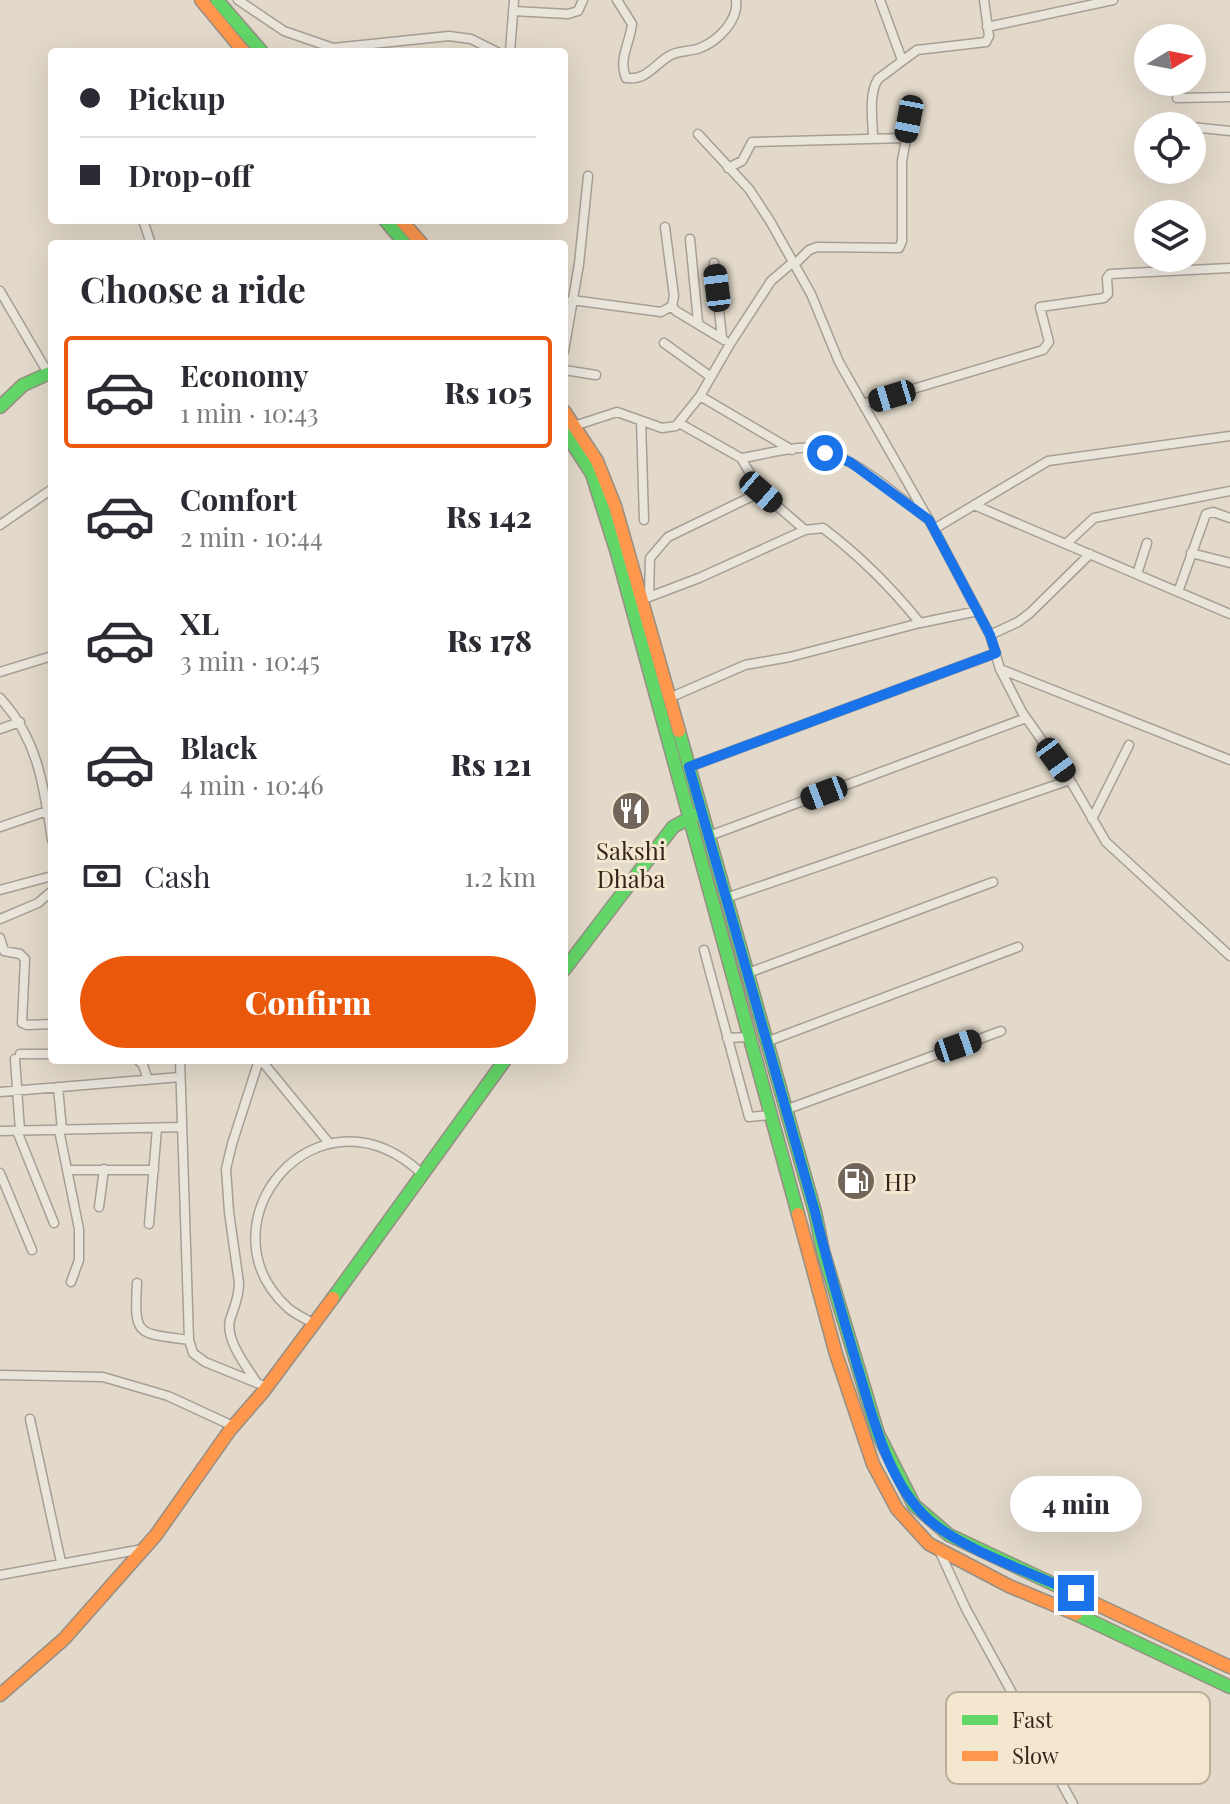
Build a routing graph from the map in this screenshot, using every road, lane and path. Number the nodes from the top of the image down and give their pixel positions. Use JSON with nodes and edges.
{"nodes":[{"id":1,"x":201,"y":0,"type":"edge"},
{"id":2,"x":217,"y":0,"type":"edge"},
{"id":3,"x":238,"y":0,"type":"edge"},
{"id":4,"x":514,"y":0,"type":"edge"},
{"id":5,"x":583,"y":0,"type":"edge"},
{"id":6,"x":617,"y":0,"type":"edge"},
{"id":7,"x":736,"y":0,"type":"edge"},
{"id":8,"x":880,"y":0,"type":"edge"},
{"id":9,"x":984,"y":0,"type":"edge"},
{"id":10,"x":1064,"y":0,"type":"edge"},
{"id":11,"x":1113,"y":0,"type":"edge"},
{"id":12,"x":1065,"y":10,"type":"junction"},
{"id":13,"x":513,"y":11,"type":"junction"},
{"id":14,"x":987,"y":27,"type":"junction"},
{"id":15,"x":412,"y":41,"type":"junction"},
{"id":16,"x":241,"y":48,"type":"edge"},
{"id":17,"x":259,"y":48,"type":"edge"},
{"id":18,"x":326,"y":48,"type":"edge"},
{"id":19,"x":349,"y":48,"type":"edge"},
{"id":20,"x":413,"y":48,"type":"edge"},
{"id":21,"x":489,"y":48,"type":"edge"},
{"id":22,"x":510,"y":48,"type":"edge"},
{"id":23,"x":902,"y":60,"type":"junction"},
{"id":24,"x":1230,"y":97,"type":"edge"},
{"id":25,"x":1177,"y":98,"type":"dead end"},
{"id":26,"x":913,"y":101,"type":"dead end"},
{"id":27,"x":1206,"y":128,"type":"edge"},
{"id":28,"x":1230,"y":131,"type":"edge"},
{"id":29,"x":698,"y":134,"type":"dead end"},
{"id":30,"x":906,"y":138,"type":"junction"},
{"id":31,"x":873,"y":139,"type":"junction"},
{"id":32,"x":728,"y":168,"type":"junction"},
{"id":33,"x":588,"y":176,"type":"dead end"},
{"id":34,"x":404,"y":224,"type":"edge"},
{"id":35,"x":665,"y":227,"type":"dead end"},
{"id":36,"x":690,"y":239,"type":"dead end"},
{"id":37,"x":418,"y":240,"type":"edge"},
{"id":38,"x":714,"y":263,"type":"dead end"},
{"id":39,"x":793,"y":264,"type":"junction"},
{"id":40,"x":1230,"y":268,"type":"edge"},
{"id":41,"x":0,"y":291,"type":"edge"},
{"id":42,"x":572,"y":300,"type":"junction"},
{"id":43,"x":672,"y":306,"type":"junction"},
{"id":44,"x":698,"y":322,"type":"junction"},
{"id":45,"x":568,"y":326,"type":"edge"},
{"id":46,"x":726,"y":341,"type":"junction"},
{"id":47,"x":664,"y":343,"type":"dead end"},
{"id":48,"x":48,"y":370,"type":"edge"},
{"id":49,"x":568,"y":371,"type":"edge"},
{"id":50,"x":48,"y":374,"type":"edge"},
{"id":51,"x":596,"y":375,"type":"dead end"},
{"id":52,"x":711,"y":377,"type":"junction"},
{"id":53,"x":700,"y":396,"type":"junction"},
{"id":54,"x":863,"y":404,"type":"junction"},
{"id":55,"x":0,"y":407,"type":"edge"},
{"id":56,"x":641,"y":421,"type":"junction"},
{"id":57,"x":679,"y":423,"type":"junction"},
{"id":58,"x":569,"y":428,"type":"edge"},
{"id":59,"x":1230,"y":436,"type":"edge"},
{"id":60,"x":792,"y":450,"type":"junction"},
{"id":61,"x":741,"y":458,"type":"junction"},
{"id":62,"x":1230,"y":491,"type":"edge"},
{"id":63,"x":48,"y":492,"type":"edge"},
{"id":64,"x":761,"y":492,"type":"junction"},
{"id":65,"x":974,"y":505,"type":"junction"},
{"id":66,"x":1230,"y":518,"type":"edge"},
{"id":67,"x":644,"y":520,"type":"dead end"},
{"id":68,"x":932,"y":524,"type":"junction"},
{"id":69,"x":0,"y":525,"type":"edge"},
{"id":70,"x":805,"y":530,"type":"junction"},
{"id":71,"x":1147,"y":543,"type":"dead end"},
{"id":72,"x":1066,"y":544,"type":"junction"},
{"id":73,"x":1191,"y":553,"type":"junction"},
{"id":74,"x":1090,"y":554,"type":"junction"},
{"id":75,"x":1230,"y":563,"type":"edge"},
{"id":76,"x":1137,"y":574,"type":"junction"},
{"id":77,"x":1178,"y":592,"type":"junction"},
{"id":78,"x":645,"y":598,"type":"junction"},
{"id":79,"x":978,"y":611,"type":"junction"},
{"id":80,"x":1230,"y":614,"type":"edge"},
{"id":81,"x":920,"y":623,"type":"junction"},
{"id":82,"x":990,"y":635,"type":"junction"},
{"id":83,"x":996,"y":653,"type":"junction"},
{"id":84,"x":48,"y":657,"type":"edge"},
{"id":85,"x":1000,"y":669,"type":"junction"},
{"id":86,"x":0,"y":672,"type":"edge"},
{"id":87,"x":0,"y":698,"type":"edge"},
{"id":88,"x":669,"y":698,"type":"junction"},
{"id":89,"x":1026,"y":718,"type":"junction"},
{"id":90,"x":20,"y":722,"type":"junction"},
{"id":91,"x":0,"y":729,"type":"edge"},
{"id":92,"x":1129,"y":745,"type":"dead end"},
{"id":93,"x":1230,"y":760,"type":"edge"},
{"id":94,"x":689,"y":767,"type":"junction"},
{"id":95,"x":1070,"y":780,"type":"junction"},
{"id":96,"x":47,"y":811,"type":"junction"},
{"id":97,"x":696,"y":815,"type":"junction"},
{"id":98,"x":48,"y":817,"type":"edge"},
{"id":99,"x":1092,"y":819,"type":"junction"},
{"id":100,"x":0,"y":827,"type":"edge"},
{"id":101,"x":709,"y":836,"type":"junction"},
{"id":102,"x":48,"y":877,"type":"edge"},
{"id":103,"x":993,"y":882,"type":"dead end"},
{"id":104,"x":0,"y":890,"type":"edge"},
{"id":105,"x":48,"y":894,"type":"edge"},
{"id":106,"x":726,"y":898,"type":"junction"},
{"id":107,"x":38,"y":903,"type":"junction"},
{"id":108,"x":48,"y":905,"type":"edge"},
{"id":109,"x":0,"y":919,"type":"edge"},
{"id":110,"x":0,"y":938,"type":"edge"},
{"id":111,"x":1018,"y":947,"type":"dead end"},
{"id":112,"x":704,"y":950,"type":"dead end"},
{"id":113,"x":1230,"y":956,"type":"edge"},
{"id":114,"x":568,"y":965,"type":"edge"},
{"id":115,"x":709,"y":968,"type":"junction"},
{"id":116,"x":730,"y":971,"type":"junction"},
{"id":117,"x":748,"y":973,"type":"junction"},
{"id":118,"x":759,"y":1016,"type":"junction"},
{"id":119,"x":744,"y":1021,"type":"junction"},
{"id":120,"x":48,"y":1024,"type":"edge"},
{"id":121,"x":1001,"y":1031,"type":"dead end"},
{"id":122,"x":749,"y":1037,"type":"junction"},
{"id":123,"x":727,"y":1038,"type":"junction"},
{"id":124,"x":766,"y":1042,"type":"junction"},
{"id":125,"x":48,"y":1054,"type":"edge"},
{"id":126,"x":142,"y":1064,"type":"edge"},
{"id":127,"x":180,"y":1064,"type":"edge"},
{"id":128,"x":259,"y":1064,"type":"edge"},
{"id":129,"x":263,"y":1064,"type":"edge"},
{"id":130,"x":502,"y":1064,"type":"edge"},
{"id":131,"x":180,"y":1077,"type":"junction"},
{"id":132,"x":148,"y":1080,"type":"junction"},
{"id":133,"x":58,"y":1087,"type":"junction"},
{"id":134,"x":16,"y":1089,"type":"junction"},
{"id":135,"x":0,"y":1092,"type":"edge"},
{"id":136,"x":785,"y":1110,"type":"junction"},
{"id":137,"x":770,"y":1115,"type":"junction"},
{"id":138,"x":182,"y":1127,"type":"junction"},
{"id":139,"x":157,"y":1128,"type":"junction"},
{"id":140,"x":60,"y":1130,"type":"junction"},
{"id":141,"x":0,"y":1131,"type":"edge"},
{"id":142,"x":18,"y":1131,"type":"junction"},
{"id":143,"x":329,"y":1143,"type":"junction"},
{"id":144,"x":104,"y":1169,"type":"junction"},
{"id":145,"x":67,"y":1170,"type":"junction"},
{"id":146,"x":154,"y":1170,"type":"junction"},
{"id":147,"x":0,"y":1173,"type":"edge"},
{"id":148,"x":421,"y":1173,"type":"junction"},
{"id":149,"x":99,"y":1207,"type":"dead end"},
{"id":150,"x":54,"y":1223,"type":"dead end"},
{"id":151,"x":149,"y":1224,"type":"dead end"},
{"id":152,"x":32,"y":1250,"type":"dead end"},
{"id":153,"x":71,"y":1282,"type":"dead end"},
{"id":154,"x":137,"y":1283,"type":"dead end"},
{"id":155,"x":314,"y":1324,"type":"junction"},
{"id":156,"x":189,"y":1340,"type":"junction"},
{"id":157,"x":0,"y":1375,"type":"edge"},
{"id":158,"x":262,"y":1388,"type":"junction"},
{"id":159,"x":30,"y":1419,"type":"dead end"},
{"id":160,"x":237,"y":1422,"type":"junction"},
{"id":161,"x":144,"y":1549,"type":"junction"},
{"id":162,"x":938,"y":1549,"type":"junction"},
{"id":163,"x":61,"y":1562,"type":"junction"},
{"id":164,"x":0,"y":1575,"type":"edge"},
{"id":165,"x":1224,"y":1665,"type":"edge"},
{"id":166,"x":1230,"y":1687,"type":"edge"},
{"id":167,"x":1012,"y":1692,"type":"edge"},
{"id":168,"x":0,"y":1695,"type":"edge"},
{"id":169,"x":1062,"y":1784,"type":"edge"},
{"id":170,"x":1073,"y":1804,"type":"edge"}],
"edges":[{"from":1,"to":16,"type":"main road"},
{"from":2,"to":17,"type":"main road"},
{"from":3,"to":18,"type":"street"},
{"from":4,"to":13,"type":"street"},
{"from":5,"to":13,"type":"street"},
{"from":6,"to":7,"type":"street"},
{"from":8,"to":23,"type":"street"},
{"from":9,"to":14,"type":"street"},
{"from":10,"to":12,"type":"street"},
{"from":11,"to":12,"type":"street"},
{"from":12,"to":14,"type":"street"},
{"from":13,"to":22,"type":"street"},
{"from":14,"to":23,"type":"street"},
{"from":15,"to":19,"type":"street"},
{"from":15,"to":20,"type":"street"},
{"from":15,"to":21,"type":"street"},
{"from":23,"to":31,"type":"street"},
{"from":24,"to":25,"type":"street"},
{"from":26,"to":30,"type":"street"},
{"from":27,"to":28,"type":"street"},
{"from":29,"to":32,"type":"street"},
{"from":30,"to":31,"type":"street"},
{"from":30,"to":39,"type":"street"},
{"from":31,"to":32,"type":"street"},
{"from":32,"to":39,"type":"street"},
{"from":33,"to":42,"type":"street"},
{"from":34,"to":37,"type":"main road"},
{"from":35,"to":43,"type":"street"},
{"from":36,"to":44,"type":"street"},
{"from":38,"to":46,"type":"street"},
{"from":39,"to":46,"type":"street"},
{"from":39,"to":54,"type":"street"},
{"from":40,"to":54,"type":"street"},
{"from":41,"to":48,"type":"street"},
{"from":42,"to":43,"type":"street"},
{"from":42,"to":45,"type":"street"},
{"from":43,"to":44,"type":"street"},
{"from":44,"to":46,"type":"street"},
{"from":46,"to":52,"type":"street"},
{"from":47,"to":52,"type":"street"},
{"from":49,"to":51,"type":"street"},
{"from":50,"to":55,"type":"main road"},
{"from":52,"to":53,"type":"street"},
{"from":53,"to":57,"type":"street"},
{"from":53,"to":60,"type":"street"},
{"from":54,"to":68,"type":"street"},
{"from":56,"to":57,"type":"street"},
{"from":56,"to":58,"type":"street"},
{"from":56,"to":67,"type":"street"},
{"from":57,"to":61,"type":"street"},
{"from":58,"to":78,"type":"main road"},
{"from":58,"to":97,"type":"main road"},
{"from":59,"to":65,"type":"street"},
{"from":60,"to":61,"type":"street"},
{"from":60,"to":68,"type":"street"},
{"from":61,"to":64,"type":"street"},
{"from":62,"to":72,"type":"street"},
{"from":63,"to":69,"type":"street"},
{"from":64,"to":70,"type":"street"},
{"from":64,"to":78,"type":"street"},
{"from":65,"to":68,"type":"street"},
{"from":65,"to":72,"type":"street"},
{"from":66,"to":73,"type":"street"},
{"from":68,"to":79,"type":"street"},
{"from":70,"to":78,"type":"street"},
{"from":70,"to":81,"type":"street"},
{"from":71,"to":76,"type":"street"},
{"from":72,"to":74,"type":"street"},
{"from":73,"to":75,"type":"street"},
{"from":73,"to":77,"type":"street"},
{"from":74,"to":76,"type":"street"},
{"from":74,"to":82,"type":"street"},
{"from":76,"to":77,"type":"street"},
{"from":77,"to":80,"type":"street"},
{"from":78,"to":88,"type":"main road"},
{"from":79,"to":81,"type":"street"},
{"from":79,"to":82,"type":"street"},
{"from":81,"to":88,"type":"street"},
{"from":82,"to":83,"type":"street"},
{"from":83,"to":85,"type":"street"},
{"from":83,"to":94,"type":"street"},
{"from":84,"to":86,"type":"street"},
{"from":85,"to":89,"type":"street"},
{"from":85,"to":93,"type":"street"},
{"from":87,"to":90,"type":"street"},
{"from":88,"to":94,"type":"main road"},
{"from":89,"to":95,"type":"street"},
{"from":89,"to":101,"type":"street"},
{"from":90,"to":91,"type":"street"},
{"from":90,"to":96,"type":"street"},
{"from":92,"to":99,"type":"street"},
{"from":94,"to":97,"type":"main road"},
{"from":95,"to":99,"type":"street"},
{"from":95,"to":106,"type":"street"},
{"from":96,"to":98,"type":"street"},
{"from":96,"to":100,"type":"street"},
{"from":97,"to":101,"type":"main road"},
{"from":97,"to":114,"type":"main road"},
{"from":97,"to":116,"type":"main road"},
{"from":99,"to":113,"type":"street"},
{"from":101,"to":106,"type":"main road"},
{"from":102,"to":104,"type":"street"},
{"from":103,"to":117,"type":"street"},
{"from":105,"to":107,"type":"street"},
{"from":106,"to":117,"type":"main road"},
{"from":107,"to":108,"type":"street"},
{"from":107,"to":109,"type":"street"},
{"from":110,"to":120,"type":"street"},
{"from":111,"to":124,"type":"street"},
{"from":112,"to":115,"type":"street"},
{"from":115,"to":116,"type":"street"},
{"from":115,"to":123,"type":"street"},
{"from":116,"to":119,"type":"main road"},
{"from":117,"to":118,"type":"main road"},
{"from":118,"to":119,"type":"main road"},
{"from":118,"to":124,"type":"main road"},
{"from":119,"to":122,"type":"main road"},
{"from":121,"to":136,"type":"street"},
{"from":122,"to":123,"type":"street"},
{"from":122,"to":137,"type":"main road"},
{"from":123,"to":137,"type":"street"},
{"from":124,"to":136,"type":"main road"},
{"from":125,"to":134,"type":"street"},
{"from":126,"to":132,"type":"street"},
{"from":127,"to":131,"type":"street"},
{"from":128,"to":158,"type":"street"},
{"from":129,"to":143,"type":"street"},
{"from":130,"to":148,"type":"main road"},
{"from":131,"to":132,"type":"street"},
{"from":131,"to":138,"type":"street"},
{"from":132,"to":133,"type":"street"},
{"from":133,"to":134,"type":"street"},
{"from":133,"to":140,"type":"street"},
{"from":134,"to":135,"type":"street"},
{"from":134,"to":142,"type":"street"},
{"from":136,"to":165,"type":"main road"},
{"from":137,"to":162,"type":"main road"},
{"from":138,"to":139,"type":"street"},
{"from":138,"to":156,"type":"street"},
{"from":139,"to":140,"type":"street"},
{"from":139,"to":146,"type":"street"},
{"from":140,"to":142,"type":"street"},
{"from":140,"to":145,"type":"street"},
{"from":141,"to":142,"type":"street"},
{"from":142,"to":150,"type":"street"},
{"from":143,"to":148,"type":"street"},
{"from":143,"to":155,"type":"street"},
{"from":144,"to":145,"type":"street"},
{"from":144,"to":146,"type":"street"},
{"from":144,"to":149,"type":"street"},
{"from":145,"to":153,"type":"street"},
{"from":146,"to":151,"type":"street"},
{"from":147,"to":152,"type":"street"},
{"from":148,"to":155,"type":"main road"},
{"from":154,"to":156,"type":"street"},
{"from":155,"to":158,"type":"main road"},
{"from":156,"to":158,"type":"street"},
{"from":157,"to":160,"type":"street"},
{"from":158,"to":160,"type":"main road"},
{"from":159,"to":163,"type":"street"},
{"from":160,"to":161,"type":"main road"},
{"from":161,"to":163,"type":"street"},
{"from":161,"to":168,"type":"main road"},
{"from":162,"to":166,"type":"main road"},
{"from":162,"to":167,"type":"street"},
{"from":163,"to":164,"type":"street"},
{"from":169,"to":170,"type":"street"}]}
